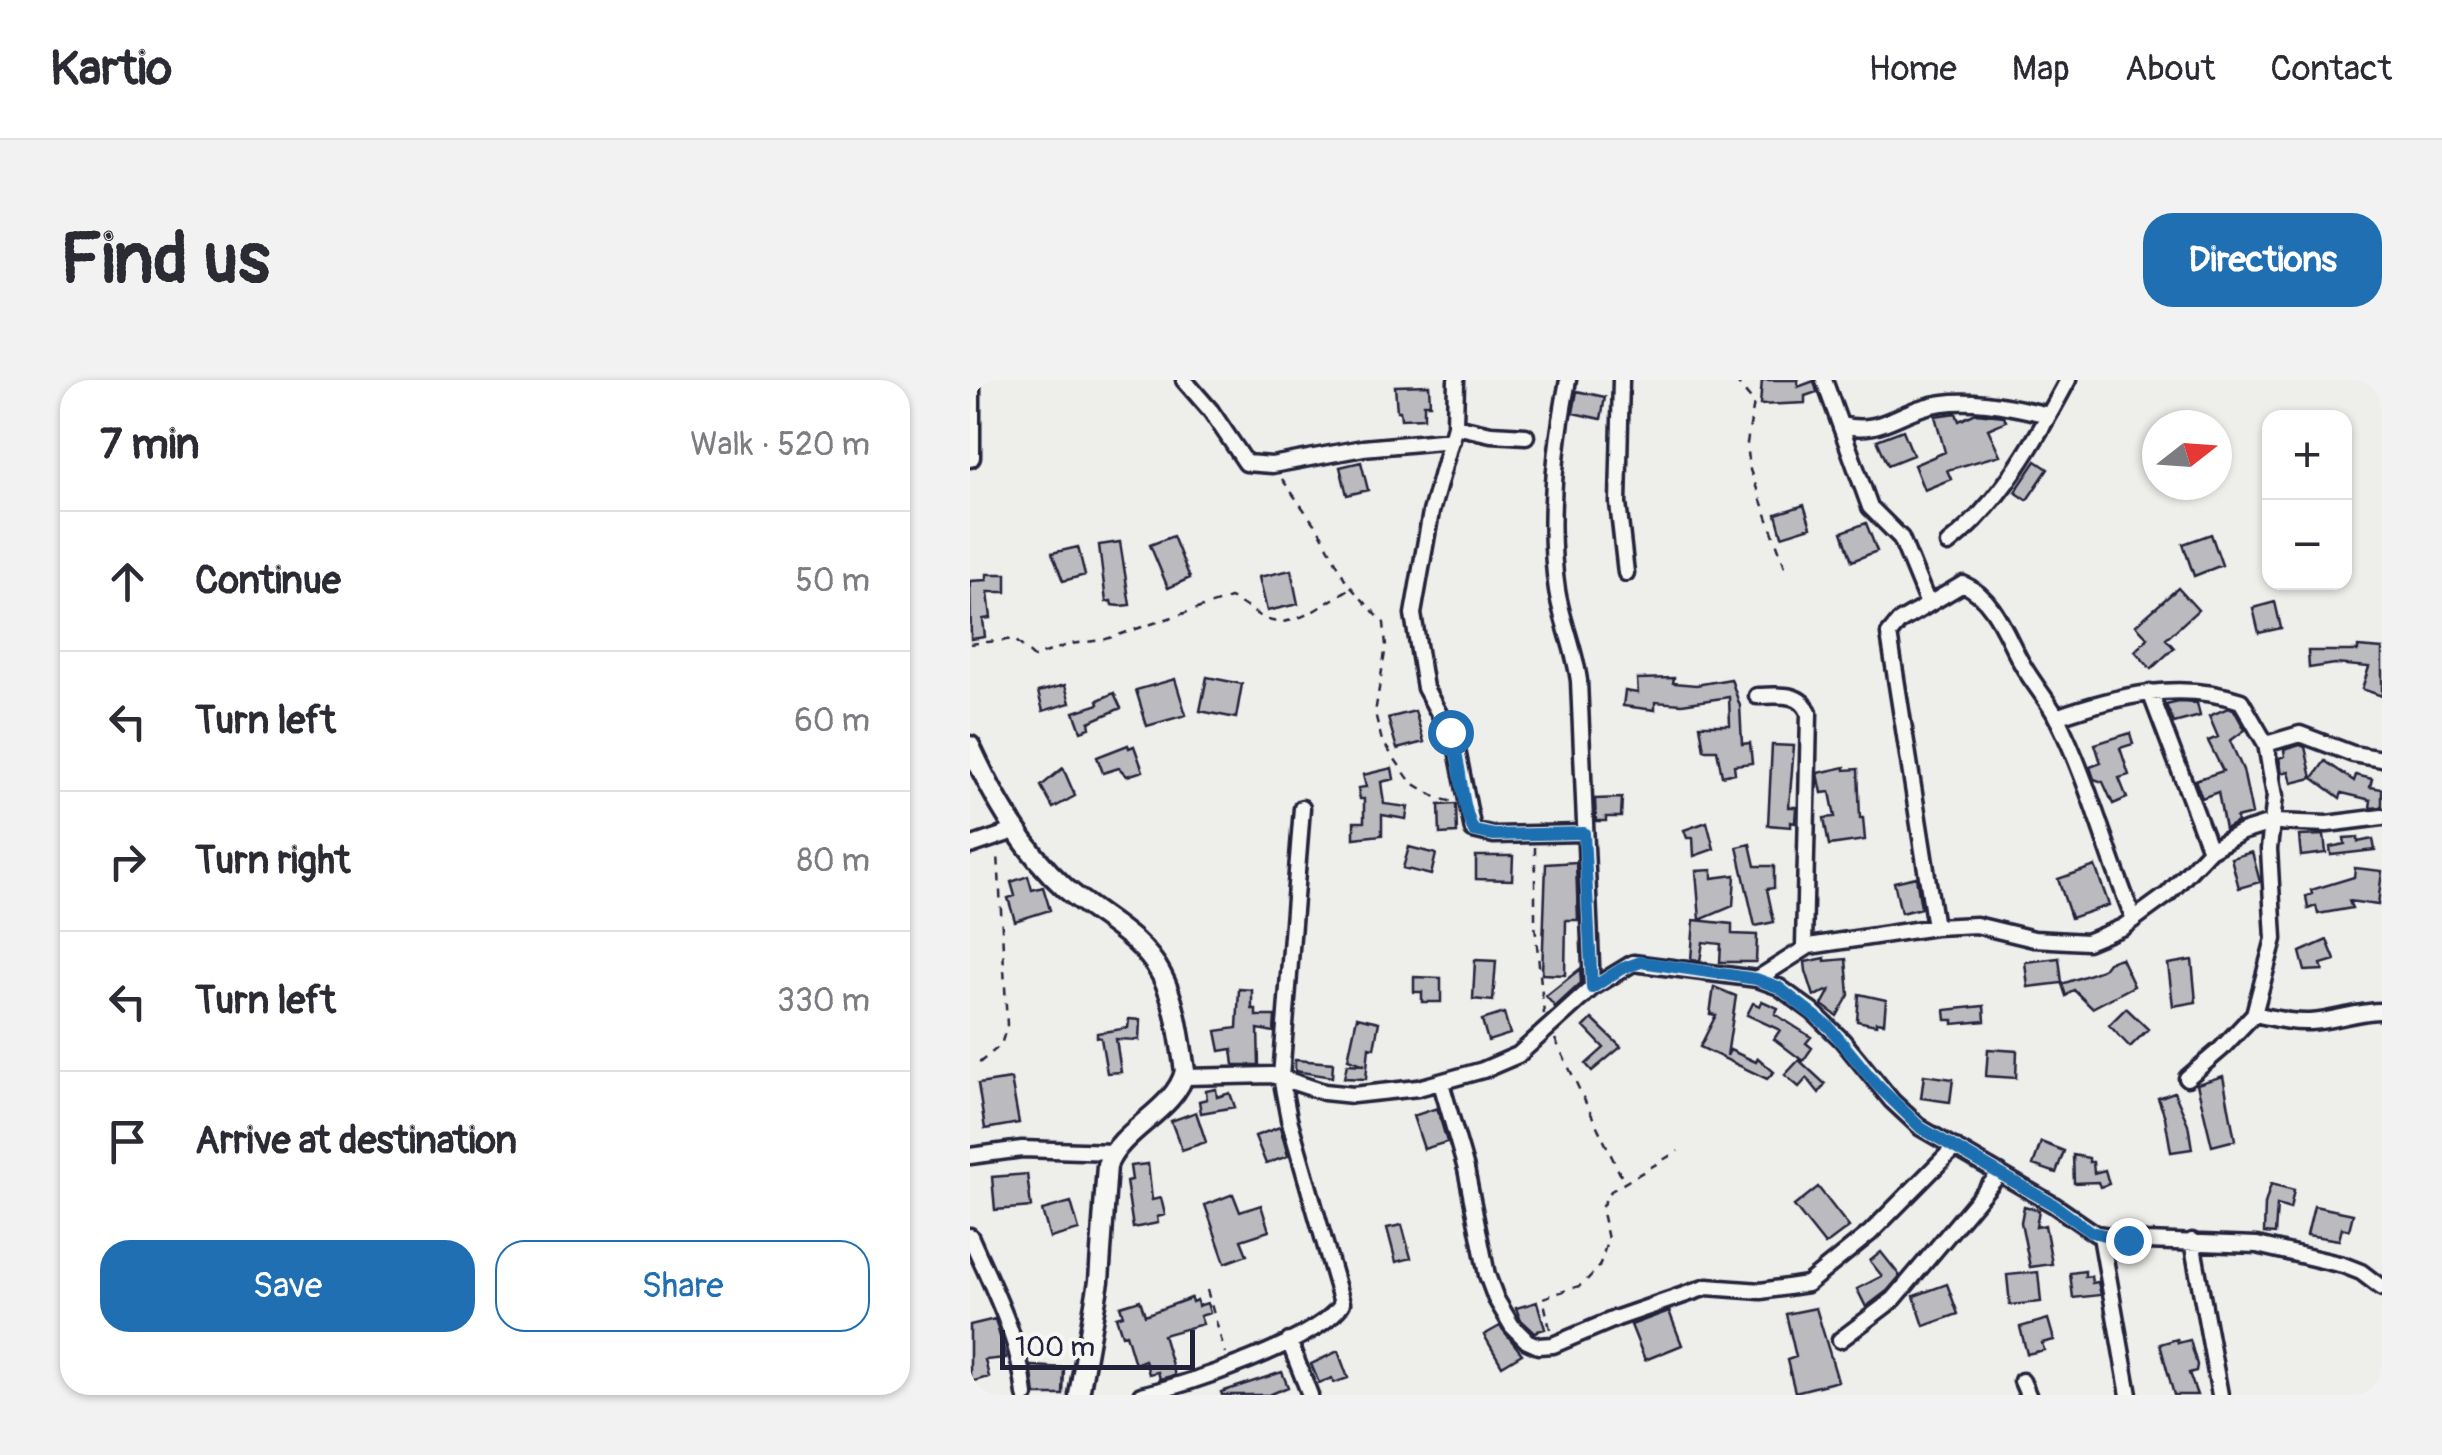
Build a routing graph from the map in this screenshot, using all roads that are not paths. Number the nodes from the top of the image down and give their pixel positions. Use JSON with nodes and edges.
{"nodes":[{"id":1,"x":970,"y":380,"type":"edge"},
{"id":2,"x":1184,"y":380,"type":"edge"},
{"id":3,"x":1456,"y":380,"type":"edge"},
{"id":4,"x":1568,"y":380,"type":"edge"},
{"id":5,"x":1621,"y":380,"type":"edge"},
{"id":6,"x":1824,"y":380,"type":"edge"},
{"id":7,"x":2068,"y":380,"type":"edge"},
{"id":8,"x":2050,"y":415,"type":"junction"},
{"id":9,"x":1841,"y":425,"type":"junction"},
{"id":10,"x":1454,"y":433,"type":"junction"},
{"id":11,"x":1526,"y":436,"type":"dead end"},
{"id":12,"x":970,"y":458,"type":"edge"},
{"id":13,"x":1948,"y":544,"type":"dead end"},
{"id":14,"x":1626,"y":573,"type":"dead end"},
{"id":15,"x":1928,"y":604,"type":"junction"},
{"id":16,"x":2150,"y":692,"type":"junction"},
{"id":17,"x":1757,"y":696,"type":"dead end"},
{"id":18,"x":2056,"y":717,"type":"junction"},
{"id":19,"x":2266,"y":744,"type":"junction"},
{"id":20,"x":970,"y":746,"type":"edge"},
{"id":21,"x":2382,"y":760,"type":"edge"},
{"id":22,"x":1302,"y":808,"type":"dead end"},
{"id":23,"x":2382,"y":816,"type":"edge"},
{"id":24,"x":2274,"y":822,"type":"junction"},
{"id":25,"x":1017,"y":830,"type":"junction"},
{"id":26,"x":1584,"y":833,"type":"junction"},
{"id":27,"x":970,"y":846,"type":"edge"},
{"id":28,"x":2210,"y":850,"type":"junction"},
{"id":29,"x":2134,"y":919,"type":"junction"},
{"id":30,"x":1935,"y":927,"type":"junction"},
{"id":31,"x":1804,"y":948,"type":"junction"},
{"id":32,"x":1756,"y":979,"type":"junction"},
{"id":33,"x":1592,"y":988,"type":"junction"},
{"id":34,"x":2382,"y":1010,"type":"edge"},
{"id":35,"x":2254,"y":1014,"type":"junction"},
{"id":36,"x":1185,"y":1077,"type":"junction"},
{"id":37,"x":1281,"y":1077,"type":"junction"},
{"id":38,"x":2187,"y":1078,"type":"dead end"},
{"id":39,"x":1441,"y":1083,"type":"junction"},
{"id":40,"x":1955,"y":1146,"type":"junction"},
{"id":41,"x":1113,"y":1152,"type":"junction"},
{"id":42,"x":970,"y":1156,"type":"edge"},
{"id":43,"x":2000,"y":1173,"type":"junction"},
{"id":44,"x":970,"y":1236,"type":"edge"},
{"id":45,"x":2101,"y":1236,"type":"junction"},
{"id":46,"x":2192,"y":1241,"type":"junction"},
{"id":47,"x":2382,"y":1288,"type":"edge"},
{"id":48,"x":1840,"y":1340,"type":"dead end"},
{"id":49,"x":1289,"y":1341,"type":"junction"},
{"id":50,"x":1025,"y":1395,"type":"edge"},
{"id":51,"x":1079,"y":1395,"type":"edge"},
{"id":52,"x":1142,"y":1395,"type":"edge"},
{"id":53,"x":1310,"y":1395,"type":"edge"},
{"id":54,"x":2129,"y":1395,"type":"edge"},
{"id":55,"x":2220,"y":1395,"type":"edge"}],
"edges":[{"from":1,"to":12,"type":"street"},
{"from":2,"to":10,"type":"street"},
{"from":3,"to":10,"type":"street"},
{"from":4,"to":26,"type":"street"},
{"from":5,"to":14,"type":"street"},
{"from":6,"to":9,"type":"street"},
{"from":7,"to":8,"type":"street"},
{"from":8,"to":9,"type":"street"},
{"from":8,"to":13,"type":"street"},
{"from":9,"to":15,"type":"street"},
{"from":10,"to":11,"type":"street"},
{"from":10,"to":26,"type":"street"},
{"from":15,"to":18,"type":"street"},
{"from":15,"to":30,"type":"street"},
{"from":16,"to":18,"type":"street"},
{"from":16,"to":19,"type":"street"},
{"from":16,"to":28,"type":"street"},
{"from":17,"to":31,"type":"street"},
{"from":18,"to":29,"type":"street"},
{"from":19,"to":21,"type":"street"},
{"from":19,"to":24,"type":"street"},
{"from":20,"to":25,"type":"street"},
{"from":22,"to":37,"type":"street"},
{"from":23,"to":24,"type":"street"},
{"from":24,"to":28,"type":"street"},
{"from":24,"to":35,"type":"street"},
{"from":25,"to":27,"type":"street"},
{"from":25,"to":36,"type":"street"},
{"from":26,"to":33,"type":"street"},
{"from":28,"to":29,"type":"street"},
{"from":29,"to":30,"type":"street"},
{"from":30,"to":31,"type":"street"},
{"from":31,"to":32,"type":"street"},
{"from":32,"to":33,"type":"street"},
{"from":32,"to":40,"type":"street"},
{"from":33,"to":39,"type":"street"},
{"from":34,"to":35,"type":"street"},
{"from":35,"to":38,"type":"street"},
{"from":36,"to":37,"type":"street"},
{"from":36,"to":41,"type":"street"},
{"from":37,"to":39,"type":"street"},
{"from":37,"to":49,"type":"street"},
{"from":39,"to":40,"type":"street"},
{"from":40,"to":43,"type":"street"},
{"from":41,"to":42,"type":"street"},
{"from":41,"to":51,"type":"street"},
{"from":43,"to":45,"type":"street"},
{"from":43,"to":48,"type":"street"},
{"from":44,"to":50,"type":"street"},
{"from":45,"to":46,"type":"street"},
{"from":45,"to":54,"type":"street"},
{"from":46,"to":47,"type":"street"},
{"from":46,"to":55,"type":"street"},
{"from":49,"to":52,"type":"street"},
{"from":49,"to":53,"type":"street"}]}
